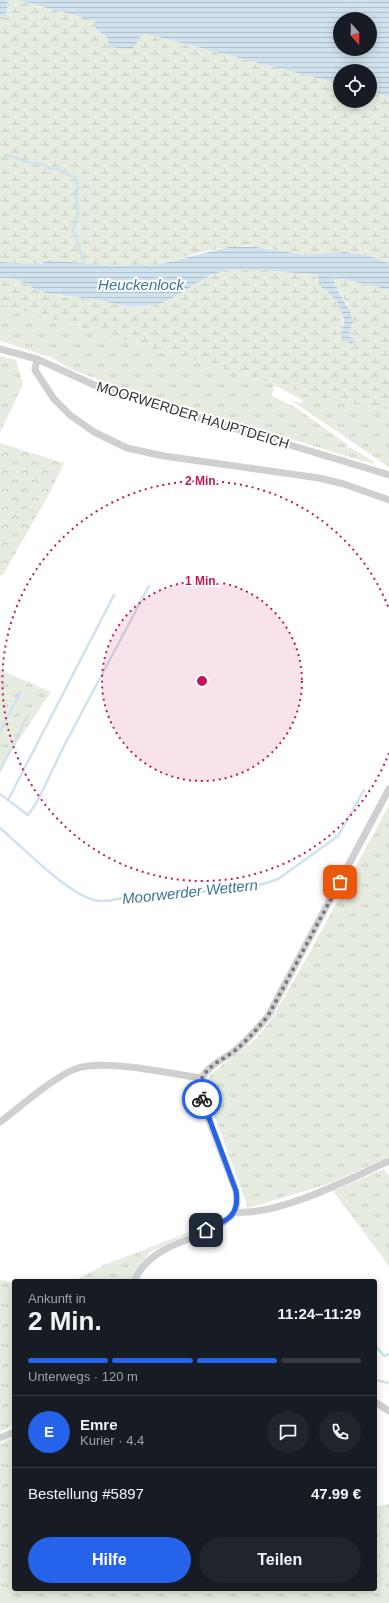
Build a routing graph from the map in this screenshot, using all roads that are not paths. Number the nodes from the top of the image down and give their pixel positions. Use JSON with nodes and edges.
{"nodes":[{"id":1,"x":0,"y":349,"type":"edge"},
{"id":2,"x":37,"y":360,"type":"junction"},
{"id":3,"x":389,"y":475,"type":"edge"},
{"id":4,"x":389,"y":500,"type":"edge"},
{"id":5,"x":389,"y":789,"type":"edge"},
{"id":6,"x":202,"y":1078,"type":"junction"},
{"id":7,"x":0,"y":1122,"type":"edge"},
{"id":8,"x":389,"y":1161,"type":"edge"},
{"id":9,"x":235,"y":1212,"type":"junction"},
{"id":10,"x":135,"y":1279,"type":"edge"},
{"id":11,"x":377,"y":1403,"type":"edge"},
{"id":12,"x":389,"y":1410,"type":"edge"},
{"id":13,"x":12,"y":1433,"type":"edge"},
{"id":14,"x":0,"y":1438,"type":"edge"}],
"edges":[{"from":1,"to":2,"type":"street","name":"MOORWERDER HAUPTDEICH"},
{"from":2,"to":3,"type":"street","name":"MOORWERDER HAUPTDEICH"},
{"from":2,"to":4,"type":"street"},
{"from":5,"to":6,"type":"street"},
{"from":6,"to":7,"type":"street"},
{"from":6,"to":9,"type":"street"},
{"from":8,"to":9,"type":"street"},
{"from":9,"to":10,"type":"street"},
{"from":11,"to":12,"type":"street"},
{"from":13,"to":14,"type":"street"}]}
